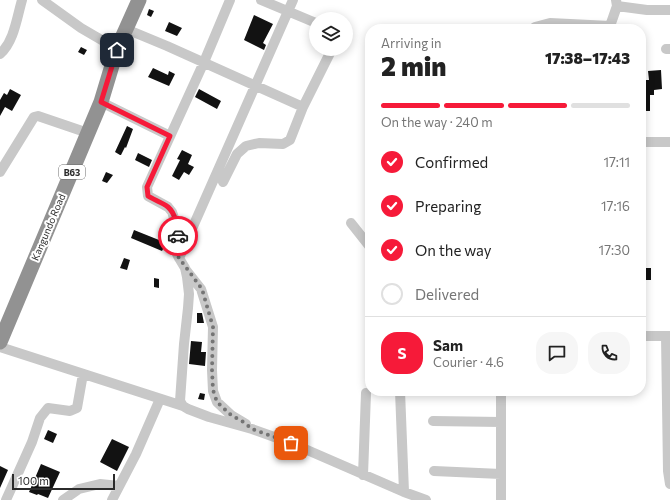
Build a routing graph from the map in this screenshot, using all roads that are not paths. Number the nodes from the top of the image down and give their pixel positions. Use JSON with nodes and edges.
{"nodes":[{"id":1,"x":22,"y":0,"type":"edge"},
{"id":2,"x":42,"y":0,"type":"edge"},
{"id":3,"x":139,"y":0,"type":"edge"},
{"id":4,"x":230,"y":0,"type":"edge"},
{"id":5,"x":261,"y":0,"type":"edge"},
{"id":6,"x":293,"y":0,"type":"edge"},
{"id":7,"x":617,"y":3,"type":"edge"},
{"id":8,"x":670,"y":10,"type":"edge"},
{"id":9,"x":287,"y":12,"type":"junction"},
{"id":10,"x":309,"y":20,"type":"edge"},
{"id":11,"x":547,"y":24,"type":"edge"},
{"id":12,"x":562,"y":24,"type":"edge"},
{"id":13,"x":610,"y":24,"type":"edge"},
{"id":14,"x":126,"y":30,"type":"junction"},
{"id":15,"x":117,"y":50,"type":"junction"},
{"id":16,"x":0,"y":54,"type":"edge"},
{"id":17,"x":328,"y":56,"type":"edge"},
{"id":18,"x":204,"y":62,"type":"junction"},
{"id":19,"x":255,"y":86,"type":"junction"},
{"id":20,"x":101,"y":102,"type":"junction"},
{"id":21,"x":303,"y":107,"type":"junction"},
{"id":22,"x":88,"y":133,"type":"junction"},
{"id":23,"x":170,"y":136,"type":"junction"},
{"id":24,"x":646,"y":142,"type":"edge"},
{"id":25,"x":670,"y":142,"type":"edge"},
{"id":26,"x":227,"y":148,"type":"junction"},
{"id":27,"x":240,"y":150,"type":"junction"},
{"id":28,"x":0,"y":172,"type":"edge"},
{"id":29,"x":223,"y":182,"type":"dead end"},
{"id":30,"x":351,"y":223,"type":"dead end"},
{"id":31,"x":365,"y":241,"type":"edge"},
{"id":32,"x":179,"y":258,"type":"junction"},
{"id":33,"x":185,"y":268,"type":"junction"},
{"id":34,"x":646,"y":336,"type":"edge"},
{"id":35,"x":668,"y":336,"type":"edge"},
{"id":36,"x":0,"y":342,"type":"edge"},
{"id":37,"x":0,"y":347,"type":"edge"},
{"id":38,"x":83,"y":374,"type":"junction"},
{"id":39,"x":668,"y":374,"type":"edge"},
{"id":40,"x":366,"y":396,"type":"edge"},
{"id":41,"x":400,"y":396,"type":"edge"},
{"id":42,"x":501,"y":396,"type":"edge"},
{"id":43,"x":160,"y":399,"type":"junction"},
{"id":44,"x":183,"y":406,"type":"junction"},
{"id":45,"x":433,"y":421,"type":"dead end"},
{"id":46,"x":669,"y":421,"type":"edge"},
{"id":47,"x":501,"y":422,"type":"junction"},
{"id":48,"x":252,"y":429,"type":"junction"},
{"id":49,"x":434,"y":471,"type":"dead end"},
{"id":50,"x":669,"y":471,"type":"edge"},
{"id":51,"x":363,"y":474,"type":"junction"},
{"id":52,"x":501,"y":474,"type":"junction"},
{"id":53,"x":670,"y":484,"type":"edge"},
{"id":54,"x":119,"y":486,"type":"junction"},
{"id":55,"x":404,"y":492,"type":"junction"},
{"id":56,"x":423,"y":499,"type":"edge"},
{"id":57,"x":6,"y":500,"type":"edge"},
{"id":58,"x":63,"y":500,"type":"edge"},
{"id":59,"x":112,"y":500,"type":"edge"},
{"id":60,"x":501,"y":500,"type":"edge"}],
"edges":[{"from":1,"to":16,"type":"street"},
{"from":2,"to":15,"type":"street"},
{"from":3,"to":14,"type":"highway","name":"Kangundo Road","number":"B63"},
{"from":4,"to":18,"type":"street"},
{"from":5,"to":9,"type":"street"},
{"from":6,"to":9,"type":"street"},
{"from":7,"to":8,"type":"street"},
{"from":7,"to":13,"type":"street"},
{"from":9,"to":10,"type":"street"},
{"from":9,"to":19,"type":"street"},
{"from":11,"to":12,"type":"street"},
{"from":14,"to":15,"type":"highway","name":"Kangundo Road","number":"B63"},
{"from":14,"to":18,"type":"street"},
{"from":15,"to":20,"type":"highway","name":"Kangundo Road","number":"B63"},
{"from":17,"to":21,"type":"street"},
{"from":18,"to":19,"type":"street"},
{"from":18,"to":23,"type":"street"},
{"from":19,"to":21,"type":"street"},
{"from":19,"to":26,"type":"street"},
{"from":20,"to":22,"type":"highway","name":"Kangundo Road","number":"B63"},
{"from":20,"to":23,"type":"street"},
{"from":21,"to":27,"type":"street"},
{"from":22,"to":28,"type":"street"},
{"from":22,"to":36,"type":"highway","name":"Kangundo Road","number":"B63"},
{"from":23,"to":32,"type":"street"},
{"from":24,"to":25,"type":"street"},
{"from":26,"to":27,"type":"street"},
{"from":26,"to":32,"type":"street"},
{"from":27,"to":29,"type":"street"},
{"from":30,"to":31,"type":"street"},
{"from":32,"to":33,"type":"street"},
{"from":33,"to":44,"type":"street"},
{"from":33,"to":48,"type":"street"},
{"from":34,"to":35,"type":"street"},
{"from":35,"to":39,"type":"street"},
{"from":37,"to":38,"type":"street"},
{"from":38,"to":43,"type":"street"},
{"from":38,"to":57,"type":"street"},
{"from":39,"to":46,"type":"street"},
{"from":40,"to":51,"type":"street"},
{"from":41,"to":55,"type":"street"},
{"from":42,"to":47,"type":"street"},
{"from":43,"to":44,"type":"street"},
{"from":43,"to":54,"type":"street"},
{"from":44,"to":48,"type":"street"},
{"from":45,"to":47,"type":"street"},
{"from":46,"to":50,"type":"street"},
{"from":47,"to":52,"type":"street"},
{"from":48,"to":51,"type":"street"},
{"from":49,"to":52,"type":"street"},
{"from":50,"to":53,"type":"street"},
{"from":51,"to":55,"type":"street"},
{"from":52,"to":60,"type":"street"},
{"from":54,"to":58,"type":"street"},
{"from":54,"to":59,"type":"street"},
{"from":55,"to":56,"type":"street"}]}
